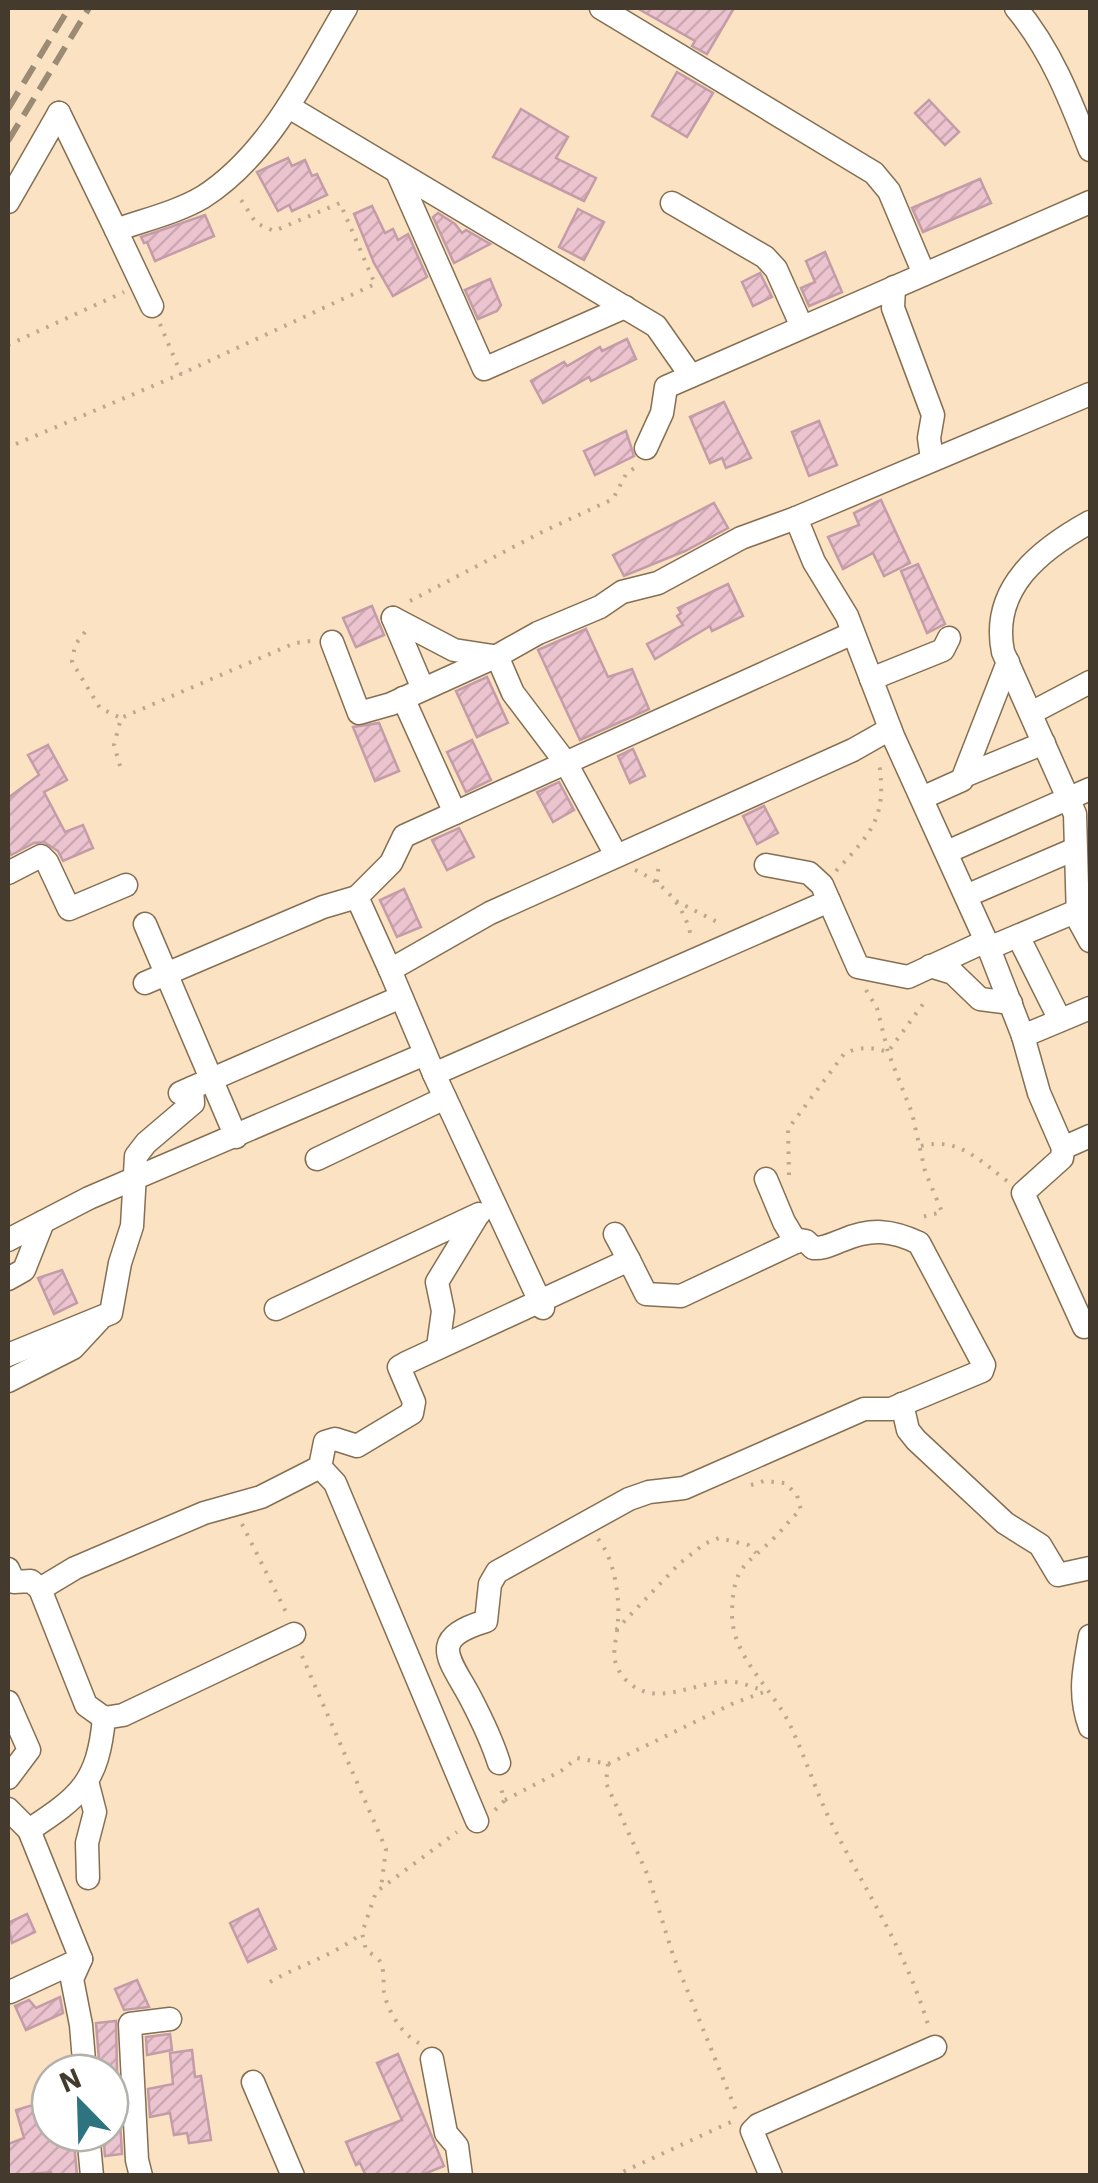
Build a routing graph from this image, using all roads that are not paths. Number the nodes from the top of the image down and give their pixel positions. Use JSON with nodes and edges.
{"nodes":[{"id":1,"x":346,"y":8,"type":"edge"},
{"id":2,"x":601,"y":8,"type":"edge"},
{"id":3,"x":1016,"y":8,"type":"edge"},
{"id":4,"x":288,"y":107,"type":"junction"},
{"id":5,"x":1090,"y":150,"type":"edge"},
{"id":6,"x":396,"y":172,"type":"junction"},
{"id":7,"x":8,"y":202,"type":"edge"},
{"id":8,"x":1090,"y":202,"type":"edge"},
{"id":9,"x":672,"y":203,"type":"dead end"},
{"id":10,"x":116,"y":230,"type":"junction"},
{"id":11,"x":924,"y":274,"type":"junction"},
{"id":12,"x":894,"y":287,"type":"junction"},
{"id":13,"x":152,"y":306,"type":"road end"},
{"id":14,"x":625,"y":307,"type":"junction"},
{"id":15,"x":802,"y":327,"type":"junction"},
{"id":16,"x":691,"y":376,"type":"junction"},
{"id":17,"x":1090,"y":396,"type":"edge"},
{"id":18,"x":933,"y":415,"type":"junction"},
{"id":19,"x":965,"y":445,"type":"junction"},
{"id":20,"x":646,"y":448,"type":"road end"},
{"id":21,"x":932,"y":459,"type":"junction"},
{"id":22,"x":796,"y":518,"type":"junction"},
{"id":23,"x":1090,"y":522,"type":"edge"},
{"id":24,"x":854,"y":634,"type":"junction"},
{"id":25,"x":949,"y":638,"type":"dead end"},
{"id":26,"x":332,"y":642,"type":"road end"},
{"id":27,"x":497,"y":656,"type":"junction"},
{"id":28,"x":1008,"y":662,"type":"junction"},
{"id":29,"x":871,"y":679,"type":"junction"},
{"id":30,"x":1090,"y":682,"type":"edge"},
{"id":31,"x":413,"y":693,"type":"junction"},
{"id":32,"x":1030,"y":713,"type":"junction"},
{"id":33,"x":890,"y":729,"type":"junction"},
{"id":34,"x":1044,"y":743,"type":"junction"},
{"id":35,"x":566,"y":763,"type":"junction"},
{"id":36,"x":964,"y":776,"type":"junction"},
{"id":37,"x":1090,"y":789,"type":"edge"},
{"id":38,"x":922,"y":798,"type":"junction"},
{"id":39,"x":1069,"y":800,"type":"junction"},
{"id":40,"x":455,"y":813,"type":"junction"},
{"id":41,"x":1075,"y":849,"type":"junction"},
{"id":42,"x":947,"y":852,"type":"junction"},
{"id":43,"x":616,"y":855,"type":"junction"},
{"id":44,"x":766,"y":865,"type":"dead end"},
{"id":45,"x":8,"y":874,"type":"edge"},
{"id":46,"x":126,"y":885,"type":"dead end"},
{"id":47,"x":826,"y":893,"type":"junction"},
{"id":48,"x":966,"y":896,"type":"junction"},
{"id":49,"x":358,"y":897,"type":"junction"},
{"id":50,"x":1078,"y":911,"type":"junction"},
{"id":51,"x":146,"y":924,"type":"dead end"},
{"id":52,"x":1018,"y":936,"type":"junction"},
{"id":53,"x":1090,"y":941,"type":"edge"},
{"id":54,"x":987,"y":945,"type":"junction"},
{"id":55,"x":930,"y":966,"type":"junction"},
{"id":56,"x":390,"y":970,"type":"junction"},
{"id":57,"x":156,"y":978,"type":"junction"},
{"id":58,"x":401,"y":996,"type":"junction"},
{"id":59,"x":1011,"y":1002,"type":"junction"},
{"id":60,"x":1090,"y":1008,"type":"edge"},
{"id":61,"x":1060,"y":1020,"type":"junction"},
{"id":62,"x":1024,"y":1036,"type":"junction"},
{"id":63,"x":429,"y":1064,"type":"junction"},
{"id":64,"x":194,"y":1087,"type":"junction"},
{"id":65,"x":445,"y":1098,"type":"junction"},
{"id":66,"x":1090,"y":1136,"type":"edge"},
{"id":67,"x":236,"y":1137,"type":"junction"},
{"id":68,"x":1063,"y":1148,"type":"junction"},
{"id":69,"x":317,"y":1158,"type":"dead end"},
{"id":70,"x":134,"y":1179,"type":"junction"},
{"id":71,"x":770,"y":1190,"type":"road end"},
{"id":72,"x":487,"y":1209,"type":"junction"},
{"id":73,"x":43,"y":1222,"type":"junction"},
{"id":74,"x":615,"y":1234,"type":"dead end"},
{"id":75,"x":8,"y":1240,"type":"edge"},
{"id":76,"x":796,"y":1242,"type":"junction"},
{"id":77,"x":629,"y":1260,"type":"junction"},
{"id":78,"x":8,"y":1279,"type":"edge"},
{"id":79,"x":541,"y":1304,"type":"junction"},
{"id":80,"x":276,"y":1308,"type":"dead end"},
{"id":81,"x":104,"y":1315,"type":"junction"},
{"id":82,"x":1084,"y":1327,"type":"dead end"},
{"id":83,"x":438,"y":1347,"type":"junction"},
{"id":84,"x":8,"y":1355,"type":"edge"},
{"id":85,"x":8,"y":1381,"type":"edge"},
{"id":86,"x":902,"y":1404,"type":"junction"},
{"id":87,"x":320,"y":1467,"type":"junction"},
{"id":88,"x":1088,"y":1574,"type":"edge"},
{"id":89,"x":10,"y":1579,"type":"edge"},
{"id":90,"x":40,"y":1589,"type":"junction"},
{"id":91,"x":294,"y":1634,"type":"road end"},
{"id":92,"x":1090,"y":1636,"type":"edge"},
{"id":93,"x":8,"y":1702,"type":"edge"},
{"id":94,"x":104,"y":1718,"type":"junction"},
{"id":95,"x":1090,"y":1727,"type":"edge"},
{"id":96,"x":499,"y":1763,"type":"road end"},
{"id":97,"x":8,"y":1778,"type":"edge"},
{"id":98,"x":88,"y":1781,"type":"junction"},
{"id":99,"x":8,"y":1810,"type":"edge"},
{"id":100,"x":477,"y":1821,"type":"road end"},
{"id":101,"x":29,"y":1830,"type":"junction"},
{"id":102,"x":88,"y":1878,"type":"dead end"},
{"id":103,"x":81,"y":1959,"type":"junction"},
{"id":104,"x":10,"y":1992,"type":"dead end"},
{"id":105,"x":170,"y":2019,"type":"dead end"},
{"id":106,"x":935,"y":2047,"type":"road end"},
{"id":107,"x":84,"y":2053,"type":"edge"},
{"id":108,"x":126,"y":2053,"type":"edge"},
{"id":109,"x":432,"y":2060,"type":"road end"},
{"id":110,"x":253,"y":2082,"type":"dead end"},
{"id":111,"x":130,"y":2126,"type":"edge"},
{"id":112,"x":141,"y":2176,"type":"edge"},
{"id":113,"x":292,"y":2176,"type":"edge"},
{"id":114,"x":461,"y":2176,"type":"edge"},
{"id":115,"x":770,"y":2176,"type":"edge"}],
"edges":[{"from":1,"to":4,"type":"street"},
{"from":2,"to":11,"type":"street"},
{"from":3,"to":5,"type":"street"},
{"from":4,"to":6,"type":"street"},
{"from":4,"to":10,"type":"street"},
{"from":6,"to":14,"type":"street"},
{"from":6,"to":14,"type":"street"},
{"from":7,"to":10,"type":"street"},
{"from":8,"to":11,"type":"street"},
{"from":9,"to":15,"type":"street"},
{"from":10,"to":13,"type":"street"},
{"from":11,"to":12,"type":"street"},
{"from":12,"to":15,"type":"street"},
{"from":12,"to":18,"type":"street"},
{"from":14,"to":16,"type":"street"},
{"from":15,"to":16,"type":"street"},
{"from":16,"to":20,"type":"street"},
{"from":17,"to":19,"type":"street"},
{"from":18,"to":19,"type":"street"},
{"from":18,"to":21,"type":"street"},
{"from":19,"to":21,"type":"street"},
{"from":21,"to":22,"type":"street"},
{"from":22,"to":24,"type":"street"},
{"from":22,"to":27,"type":"street"},
{"from":23,"to":28,"type":"street"},
{"from":24,"to":29,"type":"street"},
{"from":24,"to":35,"type":"street"},
{"from":25,"to":29,"type":"street"},
{"from":26,"to":31,"type":"street"},
{"from":27,"to":31,"type":"street"},
{"from":27,"to":31,"type":"street"},
{"from":27,"to":35,"type":"street"},
{"from":28,"to":32,"type":"street"},
{"from":28,"to":36,"type":"street"},
{"from":29,"to":33,"type":"street"},
{"from":30,"to":32,"type":"street"},
{"from":31,"to":40,"type":"street"},
{"from":32,"to":34,"type":"street"},
{"from":33,"to":38,"type":"street"},
{"from":33,"to":43,"type":"street"},
{"from":34,"to":36,"type":"street"},
{"from":34,"to":39,"type":"street"},
{"from":35,"to":40,"type":"street"},
{"from":35,"to":43,"type":"street"},
{"from":36,"to":38,"type":"street"},
{"from":37,"to":39,"type":"street"},
{"from":38,"to":42,"type":"street"},
{"from":39,"to":41,"type":"street"},
{"from":39,"to":42,"type":"street"},
{"from":40,"to":49,"type":"street"},
{"from":41,"to":48,"type":"street"},
{"from":41,"to":50,"type":"street"},
{"from":42,"to":48,"type":"street"},
{"from":43,"to":56,"type":"street"},
{"from":44,"to":47,"type":"street"},
{"from":45,"to":46,"type":"street"},
{"from":47,"to":55,"type":"street"},
{"from":47,"to":63,"type":"street"},
{"from":48,"to":54,"type":"street"},
{"from":49,"to":56,"type":"street"},
{"from":49,"to":57,"type":"street"},
{"from":50,"to":52,"type":"street"},
{"from":50,"to":53,"type":"street"},
{"from":51,"to":57,"type":"street"},
{"from":52,"to":54,"type":"street"},
{"from":52,"to":61,"type":"street"},
{"from":54,"to":55,"type":"street"},
{"from":54,"to":59,"type":"street"},
{"from":55,"to":59,"type":"street"},
{"from":56,"to":58,"type":"street"},
{"from":57,"to":64,"type":"street"},
{"from":58,"to":63,"type":"street"},
{"from":58,"to":64,"type":"street"},
{"from":59,"to":62,"type":"street"},
{"from":60,"to":61,"type":"street"},
{"from":61,"to":62,"type":"street"},
{"from":62,"to":68,"type":"street"},
{"from":63,"to":65,"type":"street"},
{"from":63,"to":67,"type":"street"},
{"from":64,"to":67,"type":"street"},
{"from":64,"to":70,"type":"street"},
{"from":65,"to":69,"type":"street"},
{"from":65,"to":72,"type":"street"},
{"from":66,"to":68,"type":"street"},
{"from":67,"to":70,"type":"street"},
{"from":68,"to":82,"type":"street"},
{"from":70,"to":73,"type":"street"},
{"from":70,"to":81,"type":"street"},
{"from":71,"to":76,"type":"street"},
{"from":72,"to":79,"type":"street"},
{"from":72,"to":80,"type":"street"},
{"from":72,"to":83,"type":"street"},
{"from":73,"to":75,"type":"street"},
{"from":73,"to":78,"type":"street"},
{"from":74,"to":77,"type":"street"},
{"from":76,"to":77,"type":"street"},
{"from":76,"to":86,"type":"street"},
{"from":77,"to":79,"type":"street"},
{"from":79,"to":83,"type":"street"},
{"from":81,"to":84,"type":"street"},
{"from":81,"to":85,"type":"street"},
{"from":83,"to":87,"type":"street"},
{"from":86,"to":88,"type":"street"},
{"from":86,"to":96,"type":"street"},
{"from":87,"to":90,"type":"street"},
{"from":87,"to":100,"type":"street"},
{"from":89,"to":90,"type":"street"},
{"from":90,"to":94,"type":"street"},
{"from":91,"to":94,"type":"street"},
{"from":92,"to":95,"type":"street"},
{"from":93,"to":97,"type":"street"},
{"from":94,"to":98,"type":"street"},
{"from":98,"to":101,"type":"street"},
{"from":98,"to":102,"type":"street"},
{"from":99,"to":101,"type":"street"},
{"from":101,"to":103,"type":"street"},
{"from":103,"to":104,"type":"street"},
{"from":103,"to":107,"type":"street"},
{"from":105,"to":108,"type":"street"},
{"from":106,"to":115,"type":"street"},
{"from":109,"to":114,"type":"street"},
{"from":110,"to":113,"type":"street"},
{"from":111,"to":112,"type":"street"}]}
